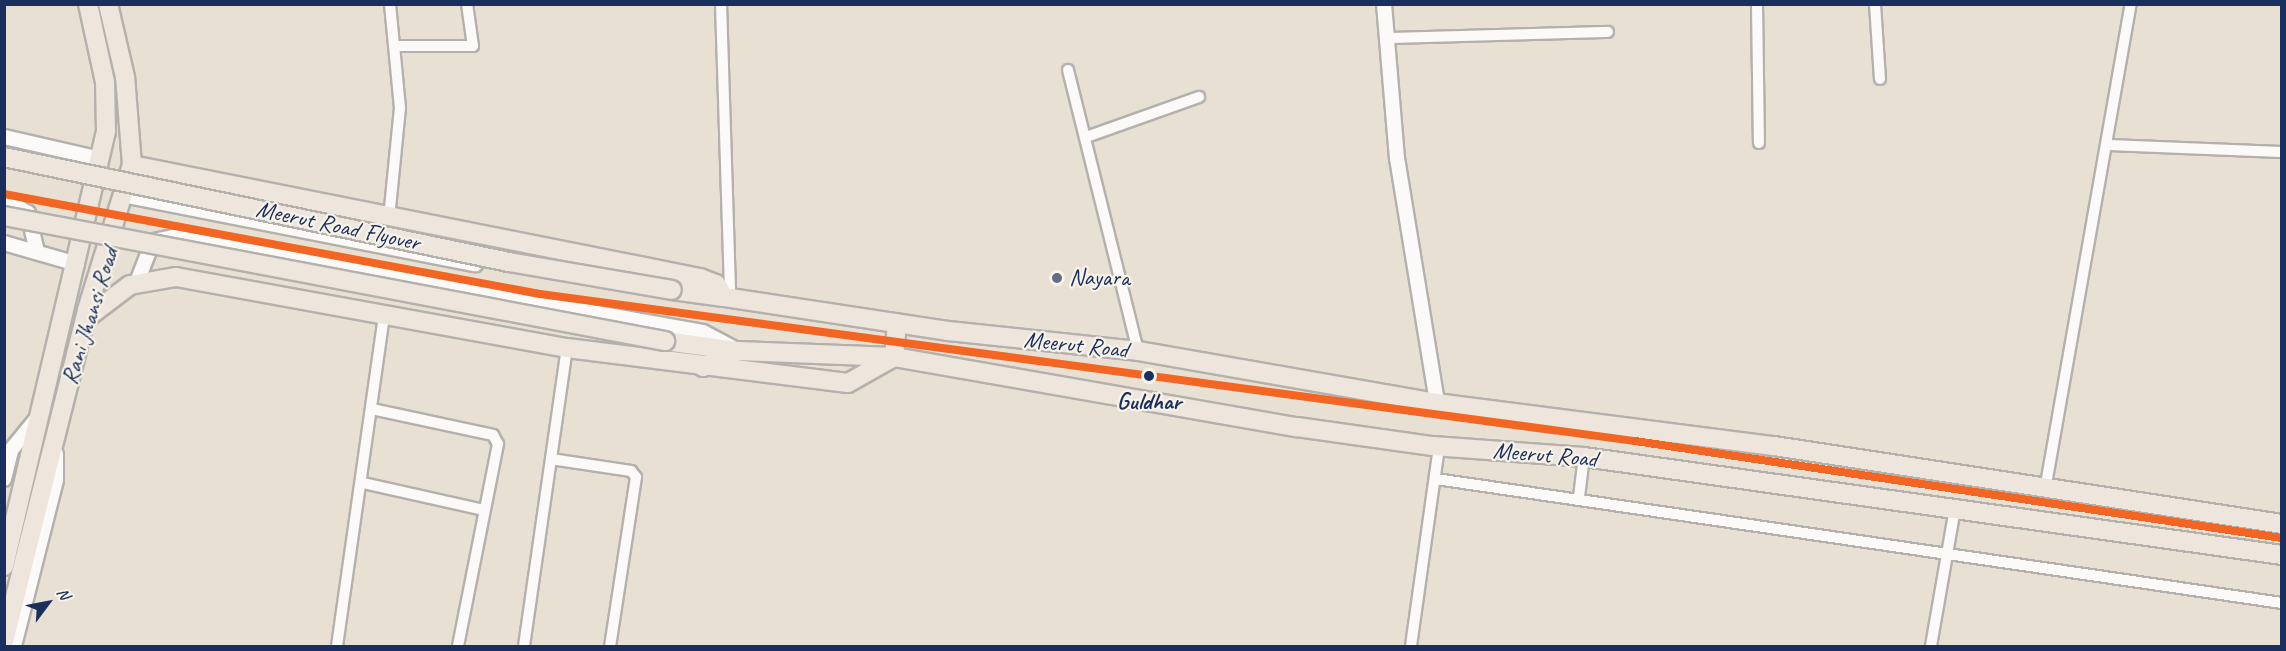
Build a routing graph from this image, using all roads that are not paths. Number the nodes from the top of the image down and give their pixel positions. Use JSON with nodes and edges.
{"nodes":[{"id":1,"x":88,"y":4,"type":"edge"},
{"id":2,"x":108,"y":4,"type":"edge"},
{"id":3,"x":390,"y":4,"type":"edge"},
{"id":4,"x":467,"y":4,"type":"edge"},
{"id":5,"x":721,"y":4,"type":"edge"},
{"id":6,"x":1384,"y":4,"type":"edge"},
{"id":7,"x":1757,"y":4,"type":"edge"},
{"id":8,"x":1875,"y":4,"type":"edge"},
{"id":9,"x":2131,"y":4,"type":"edge"},
{"id":10,"x":1608,"y":32,"type":"dead end"},
{"id":11,"x":1387,"y":38,"type":"junction"},
{"id":12,"x":397,"y":46,"type":"junction"},
{"id":13,"x":1068,"y":70,"type":"dead end"},
{"id":14,"x":1880,"y":79,"type":"dead end"},
{"id":15,"x":1199,"y":97,"type":"dead end"},
{"id":16,"x":4,"y":137,"type":"edge"},
{"id":17,"x":1086,"y":137,"type":"junction"},
{"id":18,"x":1759,"y":143,"type":"dead end"},
{"id":19,"x":2109,"y":145,"type":"junction"},
{"id":20,"x":2282,"y":152,"type":"edge"},
{"id":21,"x":4,"y":157,"type":"edge"},
{"id":22,"x":101,"y":159,"type":"junction"},
{"id":23,"x":132,"y":165,"type":"junction"},
{"id":24,"x":181,"y":173,"type":"junction"},
{"id":25,"x":127,"y":195,"type":"junction"},
{"id":26,"x":4,"y":200,"type":"edge"},
{"id":27,"x":178,"y":206,"type":"junction"},
{"id":28,"x":4,"y":216,"type":"edge"},
{"id":29,"x":389,"y":218,"type":"junction"},
{"id":30,"x":4,"y":243,"type":"edge"},
{"id":31,"x":36,"y":249,"type":"junction"},
{"id":32,"x":77,"y":264,"type":"junction"},
{"id":33,"x":137,"y":282,"type":"junction"},
{"id":34,"x":727,"y":297,"type":"junction"},
{"id":35,"x":384,"y":315,"type":"junction"},
{"id":36,"x":85,"y":319,"type":"junction"},
{"id":37,"x":897,"y":323,"type":"junction"},
{"id":38,"x":567,"y":348,"type":"junction"},
{"id":39,"x":738,"y":351,"type":"junction"},
{"id":40,"x":1138,"y":351,"type":"junction"},
{"id":41,"x":894,"y":357,"type":"junction"},
{"id":42,"x":703,"y":367,"type":"junction"},
{"id":43,"x":1437,"y":403,"type":"junction"},
{"id":44,"x":372,"y":409,"type":"junction"},
{"id":45,"x":39,"y":416,"type":"junction"},
{"id":46,"x":55,"y":437,"type":"junction"},
{"id":47,"x":1439,"y":446,"type":"junction"},
{"id":48,"x":1584,"y":457,"type":"junction"},
{"id":49,"x":551,"y":459,"type":"junction"},
{"id":50,"x":4,"y":479,"type":"edge"},
{"id":51,"x":1436,"y":479,"type":"junction"},
{"id":52,"x":363,"y":483,"type":"junction"},
{"id":53,"x":2045,"y":490,"type":"junction"},
{"id":54,"x":1579,"y":497,"type":"junction"},
{"id":55,"x":1955,"y":509,"type":"junction"},
{"id":56,"x":484,"y":510,"type":"junction"},
{"id":57,"x":2282,"y":524,"type":"edge"},
{"id":58,"x":1948,"y":550,"type":"junction"},
{"id":59,"x":2282,"y":555,"type":"edge"},
{"id":60,"x":4,"y":566,"type":"edge"},
{"id":61,"x":2282,"y":603,"type":"edge"},
{"id":62,"x":4,"y":641,"type":"edge"},
{"id":63,"x":14,"y":646,"type":"edge"},
{"id":64,"x":337,"y":646,"type":"edge"},
{"id":65,"x":458,"y":646,"type":"edge"},
{"id":66,"x":524,"y":646,"type":"edge"},
{"id":67,"x":610,"y":646,"type":"edge"},
{"id":68,"x":1411,"y":646,"type":"edge"},
{"id":69,"x":1931,"y":646,"type":"edge"}],
"edges":[{"from":1,"to":22,"type":"main road"},
{"from":2,"to":23,"type":"main road","name":"Rani Jhansi Road"},
{"from":3,"to":12,"type":"street"},
{"from":4,"to":12,"type":"street"},
{"from":5,"to":34,"type":"street"},
{"from":6,"to":11,"type":"street"},
{"from":7,"to":18,"type":"street"},
{"from":8,"to":14,"type":"street"},
{"from":9,"to":19,"type":"street"},
{"from":10,"to":11,"type":"street"},
{"from":11,"to":43,"type":"street"},
{"from":12,"to":29,"type":"street"},
{"from":13,"to":17,"type":"street"},
{"from":15,"to":17,"type":"street"},
{"from":16,"to":22,"type":"street"},
{"from":17,"to":40,"type":"street"},
{"from":19,"to":20,"type":"street"},
{"from":19,"to":53,"type":"street"},
{"from":21,"to":34,"type":"main road","name":"Meerut Road Flyover","bridge":true},
{"from":22,"to":32,"type":"main road"},
{"from":23,"to":24,"type":"main road"},
{"from":23,"to":25,"type":"main road","name":"Rani Jhansi Road"},
{"from":24,"to":27,"type":"main road"},
{"from":24,"to":29,"type":"main road"},
{"from":25,"to":27,"type":"street"},
{"from":25,"to":36,"type":"main road","name":"Rani Jhansi Road"},
{"from":26,"to":31,"type":"street"},
{"from":27,"to":34,"type":"street"},
{"from":28,"to":39,"type":"main road","name":"Meerut Road","bridge":true},
{"from":29,"to":34,"type":"main road"},
{"from":30,"to":31,"type":"street"},
{"from":31,"to":32,"type":"street"},
{"from":32,"to":45,"type":"main road"},
{"from":33,"to":35,"type":"main road"},
{"from":33,"to":36,"type":"main road"},
{"from":33,"to":39,"type":"street"},
{"from":34,"to":37,"type":"main road","name":"Meerut Road"},
{"from":35,"to":38,"type":"main road"},
{"from":35,"to":44,"type":"street"},
{"from":36,"to":46,"type":"main road","name":"Rani Jhansi Road"},
{"from":37,"to":40,"type":"main road","name":"Meerut Road"},
{"from":37,"to":41,"type":"main road"},
{"from":38,"to":42,"type":"main road"},
{"from":38,"to":49,"type":"street"},
{"from":39,"to":41,"type":"main road","name":"Meerut Road"},
{"from":39,"to":42,"type":"main road"},
{"from":40,"to":43,"type":"main road","name":"Meerut Road"},
{"from":41,"to":42,"type":"main road"},
{"from":41,"to":47,"type":"main road","name":"Meerut Road"},
{"from":43,"to":53,"type":"main road","name":"Meerut Road"},
{"from":44,"to":52,"type":"street"},
{"from":44,"to":56,"type":"street"},
{"from":45,"to":50,"type":"street"},
{"from":45,"to":60,"type":"main road"},
{"from":46,"to":62,"type":"main road","name":"Rani Jhansi Road"},
{"from":46,"to":63,"type":"street"},
{"from":47,"to":48,"type":"main road","name":"Meerut Road"},
{"from":47,"to":51,"type":"street"},
{"from":48,"to":54,"type":"street"},
{"from":48,"to":55,"type":"main road","name":"Meerut Road"},
{"from":49,"to":66,"type":"street"},
{"from":49,"to":67,"type":"street"},
{"from":51,"to":54,"type":"street"},
{"from":51,"to":68,"type":"street"},
{"from":52,"to":56,"type":"street"},
{"from":52,"to":64,"type":"street"},
{"from":53,"to":57,"type":"main road","name":"Meerut Road"},
{"from":54,"to":58,"type":"street"},
{"from":55,"to":58,"type":"street"},
{"from":55,"to":59,"type":"main road","name":"Meerut Road"},
{"from":56,"to":65,"type":"street"},
{"from":58,"to":61,"type":"street"},
{"from":58,"to":69,"type":"street"}]}
